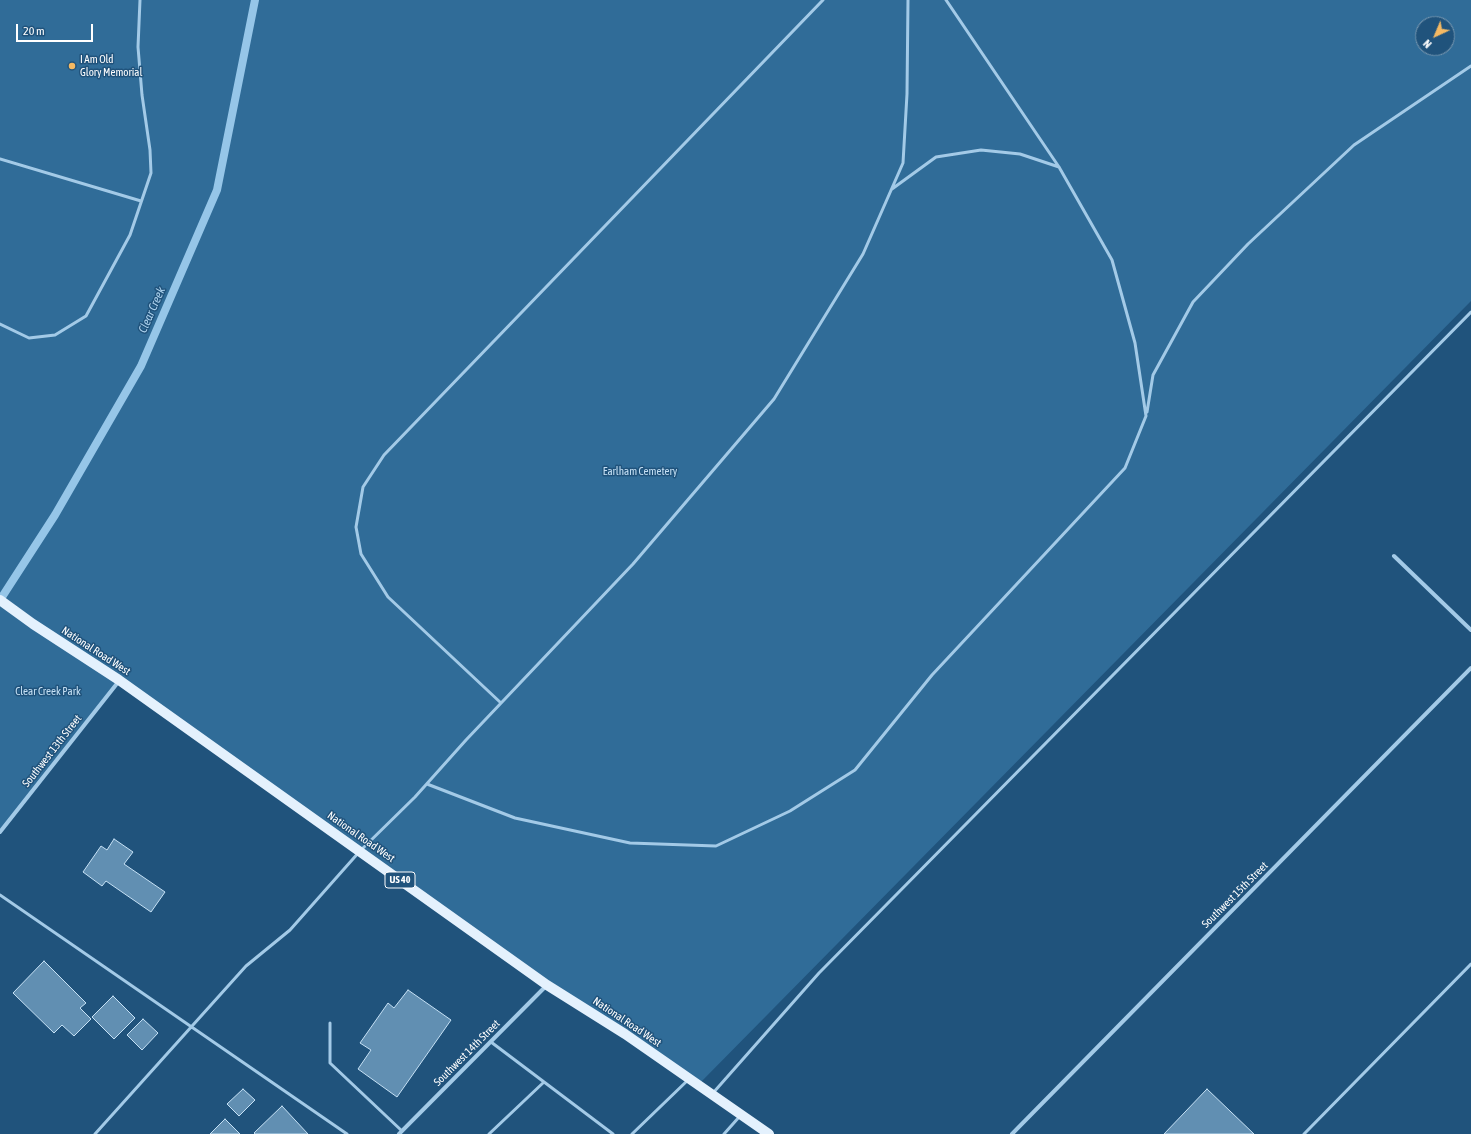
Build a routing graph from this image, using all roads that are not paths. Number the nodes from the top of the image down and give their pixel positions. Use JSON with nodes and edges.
{"nodes":[{"id":1,"x":140,"y":0,"type":"edge"},
{"id":2,"x":823,"y":0,"type":"edge"},
{"id":3,"x":908,"y":0,"type":"edge"},
{"id":4,"x":946,"y":0,"type":"edge"},
{"id":5,"x":1471,"y":66,"type":"edge"},
{"id":6,"x":0,"y":159,"type":"edge"},
{"id":7,"x":1059,"y":166,"type":"junction"},
{"id":8,"x":891,"y":190,"type":"junction"},
{"id":9,"x":141,"y":200,"type":"junction"},
{"id":10,"x":1471,"y":312,"type":"edge"},
{"id":11,"x":0,"y":324,"type":"edge"},
{"id":12,"x":1146,"y":416,"type":"junction"},
{"id":13,"x":1394,"y":556,"type":"dead end"},
{"id":14,"x":0,"y":600,"type":"edge"},
{"id":15,"x":1471,"y":630,"type":"edge"},
{"id":16,"x":1471,"y":668,"type":"edge"},
{"id":17,"x":119,"y":680,"type":"junction"},
{"id":18,"x":501,"y":703,"type":"junction"},
{"id":19,"x":427,"y":784,"type":"junction"},
{"id":20,"x":0,"y":832,"type":"edge"},
{"id":21,"x":360,"y":851,"type":"junction"},
{"id":22,"x":0,"y":895,"type":"edge"},
{"id":23,"x":1471,"y":964,"type":"edge"},
{"id":24,"x":547,"y":985,"type":"junction"},
{"id":25,"x":330,"y":1023,"type":"dead end"},
{"id":26,"x":191,"y":1027,"type":"junction"},
{"id":27,"x":491,"y":1042,"type":"junction"},
{"id":28,"x":689,"y":1079,"type":"junction"},
{"id":29,"x":544,"y":1082,"type":"junction"},
{"id":30,"x":712,"y":1094,"type":"junction"},
{"id":31,"x":741,"y":1115,"type":"junction"},
{"id":32,"x":401,"y":1132,"type":"edge"},
{"id":33,"x":95,"y":1134,"type":"edge"},
{"id":34,"x":347,"y":1134,"type":"edge"},
{"id":35,"x":489,"y":1134,"type":"edge"},
{"id":36,"x":614,"y":1134,"type":"edge"},
{"id":37,"x":632,"y":1134,"type":"edge"},
{"id":38,"x":724,"y":1134,"type":"edge"},
{"id":39,"x":768,"y":1134,"type":"edge"},
{"id":40,"x":1012,"y":1134,"type":"edge"},
{"id":41,"x":1304,"y":1134,"type":"edge"}],
"edges":[{"from":1,"to":9,"type":"lane"},
{"from":2,"to":18,"type":"lane"},
{"from":3,"to":8,"type":"lane"},
{"from":4,"to":7,"type":"lane"},
{"from":5,"to":12,"type":"lane"},
{"from":6,"to":9,"type":"lane"},
{"from":7,"to":8,"type":"lane"},
{"from":7,"to":12,"type":"lane"},
{"from":8,"to":18,"type":"lane"},
{"from":9,"to":11,"type":"lane"},
{"from":10,"to":30,"type":"lane"},
{"from":12,"to":19,"type":"lane"},
{"from":13,"to":15,"type":"street"},
{"from":14,"to":17,"type":"main road","name":"National Road West","number":"US 40"},
{"from":16,"to":40,"type":"street","name":"Southwest 15th Street"},
{"from":17,"to":20,"type":"street","name":"Southwest 13th Street"},
{"from":17,"to":21,"type":"main road","name":"National Road West","number":"US 40"},
{"from":18,"to":19,"type":"lane"},
{"from":19,"to":21,"type":"lane"},
{"from":21,"to":24,"type":"main road","name":"National Road West","number":"US 40"},
{"from":21,"to":26,"type":"lane"},
{"from":22,"to":26,"type":"lane"},
{"from":23,"to":41,"type":"lane"},
{"from":24,"to":27,"type":"street","name":"Southwest 14th Street"},
{"from":24,"to":28,"type":"main road","name":"National Road West","number":"US 40"},
{"from":25,"to":32,"type":"lane"},
{"from":26,"to":33,"type":"lane"},
{"from":26,"to":34,"type":"lane"},
{"from":27,"to":29,"type":"lane"},
{"from":27,"to":32,"type":"street","name":"Southwest 14th Street"},
{"from":28,"to":30,"type":"main road","name":"National Road West","number":"US 40"},
{"from":28,"to":37,"type":"lane"},
{"from":29,"to":35,"type":"lane"},
{"from":29,"to":36,"type":"lane"},
{"from":30,"to":31,"type":"main road","name":"National Road West","number":"US 40"},
{"from":31,"to":38,"type":"lane"},
{"from":31,"to":39,"type":"main road","name":"National Road West","number":"US 40"}]}
